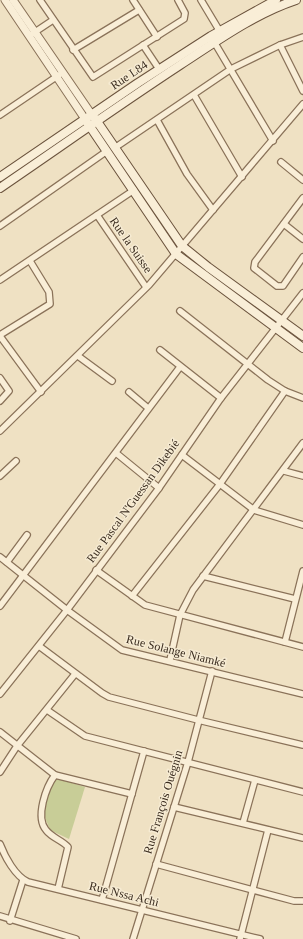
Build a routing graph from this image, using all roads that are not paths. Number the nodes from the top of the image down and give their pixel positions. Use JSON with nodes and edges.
{"nodes":[{"id":1,"x":5,"y":0,"type":"edge"},
{"id":2,"x":13,"y":0,"type":"edge"},
{"id":3,"x":40,"y":0,"type":"edge"},
{"id":4,"x":133,"y":0,"type":"edge"},
{"id":5,"x":178,"y":0,"type":"edge"},
{"id":6,"x":201,"y":0,"type":"edge"},
{"id":7,"x":276,"y":0,"type":"edge"},
{"id":8,"x":296,"y":0,"type":"edge"},
{"id":9,"x":139,"y":10,"type":"junction"},
{"id":10,"x":53,"y":20,"type":"junction"},
{"id":11,"x":219,"y":30,"type":"junction"},
{"id":12,"x":32,"y":34,"type":"junction"},
{"id":13,"x":157,"y":37,"type":"junction"},
{"id":14,"x":303,"y":37,"type":"edge"},
{"id":15,"x":213,"y":39,"type":"junction"},
{"id":16,"x":143,"y":45,"type":"junction"},
{"id":17,"x":280,"y":45,"type":"junction"},
{"id":18,"x":73,"y":50,"type":"junction"},
{"id":19,"x":159,"y":69,"type":"junction"},
{"id":20,"x":230,"y":69,"type":"junction"},
{"id":21,"x":60,"y":75,"type":"junction"},
{"id":22,"x":303,"y":91,"type":"edge"},
{"id":23,"x":194,"y":95,"type":"junction"},
{"id":24,"x":303,"y":104,"type":"edge"},
{"id":25,"x":0,"y":115,"type":"edge"},
{"id":26,"x":91,"y":118,"type":"junction"},
{"id":27,"x":157,"y":120,"type":"junction"},
{"id":28,"x":90,"y":126,"type":"junction"},
{"id":29,"x":273,"y":141,"type":"junction"},
{"id":30,"x":116,"y":148,"type":"junction"},
{"id":31,"x":107,"y":151,"type":"junction"},
{"id":32,"x":281,"y":162,"type":"dead end"},
{"id":33,"x":0,"y":177,"type":"edge"},
{"id":34,"x":242,"y":177,"type":"junction"},
{"id":35,"x":303,"y":180,"type":"edge"},
{"id":36,"x":0,"y":188,"type":"edge"},
{"id":37,"x":134,"y":190,"type":"junction"},
{"id":38,"x":303,"y":198,"type":"edge"},
{"id":39,"x":213,"y":210,"type":"junction"},
{"id":40,"x":97,"y":215,"type":"junction"},
{"id":41,"x":284,"y":224,"type":"junction"},
{"id":42,"x":0,"y":226,"type":"edge"},
{"id":43,"x":303,"y":239,"type":"edge"},
{"id":44,"x":182,"y":246,"type":"junction"},
{"id":45,"x":176,"y":254,"type":"junction"},
{"id":46,"x":303,"y":257,"type":"edge"},
{"id":47,"x":30,"y":261,"type":"junction"},
{"id":48,"x":0,"y":280,"type":"edge"},
{"id":49,"x":146,"y":287,"type":"junction"},
{"id":50,"x":303,"y":293,"type":"edge"},
{"id":51,"x":180,"y":311,"type":"dead end"},
{"id":52,"x":281,"y":320,"type":"junction"},
{"id":53,"x":276,"y":327,"type":"junction"},
{"id":54,"x":0,"y":336,"type":"edge"},
{"id":55,"x":303,"y":336,"type":"edge"},
{"id":56,"x":303,"y":348,"type":"edge"},
{"id":57,"x":160,"y":350,"type":"dead end"},
{"id":58,"x":78,"y":356,"type":"junction"},
{"id":59,"x":247,"y":363,"type":"junction"},
{"id":60,"x":180,"y":367,"type":"junction"},
{"id":61,"x":0,"y":378,"type":"edge"},
{"id":62,"x":112,"y":381,"type":"dead end"},
{"id":63,"x":285,"y":391,"type":"junction"},
{"id":64,"x":41,"y":392,"type":"junction"},
{"id":65,"x":129,"y":392,"type":"dead end"},
{"id":66,"x":221,"y":398,"type":"junction"},
{"id":67,"x":303,"y":398,"type":"edge"},
{"id":68,"x":0,"y":401,"type":"edge"},
{"id":69,"x":148,"y":408,"type":"junction"},
{"id":70,"x":0,"y":431,"type":"edge"},
{"id":71,"x":302,"y":446,"type":"edge"},
{"id":72,"x":116,"y":453,"type":"junction"},
{"id":73,"x":182,"y":455,"type":"junction"},
{"id":74,"x":16,"y":462,"type":"dead end"},
{"id":75,"x":284,"y":471,"type":"junction"},
{"id":76,"x":0,"y":476,"type":"edge"},
{"id":77,"x":303,"y":476,"type":"edge"},
{"id":78,"x":220,"y":484,"type":"junction"},
{"id":79,"x":159,"y":488,"type":"junction"},
{"id":80,"x":254,"y":510,"type":"junction"},
{"id":81,"x":303,"y":524,"type":"edge"},
{"id":82,"x":27,"y":535,"type":"dead end"},
{"id":83,"x":0,"y":557,"type":"edge"},
{"id":84,"x":7,"y":562,"type":"junction"},
{"id":85,"x":96,"y":570,"type":"junction"},
{"id":86,"x":303,"y":571,"type":"edge"},
{"id":87,"x":23,"y":575,"type":"junction"},
{"id":88,"x":203,"y":576,"type":"junction"},
{"id":89,"x":132,"y":596,"type":"junction"},
{"id":90,"x":295,"y":600,"type":"junction"},
{"id":91,"x":0,"y":606,"type":"edge"},
{"id":92,"x":67,"y":610,"type":"junction"},
{"id":93,"x":180,"y":615,"type":"junction"},
{"id":94,"x":285,"y":642,"type":"junction"},
{"id":95,"x":38,"y":646,"type":"junction"},
{"id":96,"x":303,"y":647,"type":"edge"},
{"id":97,"x":170,"y":660,"type":"junction"},
{"id":98,"x":212,"y":671,"type":"junction"},
{"id":99,"x":75,"y":674,"type":"junction"},
{"id":100,"x":0,"y":694,"type":"edge"},
{"id":101,"x":303,"y":694,"type":"edge"},
{"id":102,"x":46,"y":710,"type":"junction"},
{"id":103,"x":198,"y":720,"type":"junction"},
{"id":104,"x":0,"y":732,"type":"edge"},
{"id":105,"x":303,"y":744,"type":"edge"},
{"id":106,"x":18,"y":746,"type":"junction"},
{"id":107,"x":144,"y":751,"type":"junction"},
{"id":108,"x":188,"y":762,"type":"junction"},
{"id":109,"x":0,"y":772,"type":"edge"},
{"id":110,"x":55,"y":775,"type":"junction"},
{"id":111,"x":255,"y":780,"type":"junction"},
{"id":112,"x":303,"y":792,"type":"edge"},
{"id":113,"x":132,"y":794,"type":"junction"},
{"id":114,"x":174,"y":807,"type":"junction"},
{"id":115,"x":243,"y":823,"type":"junction"},
{"id":116,"x":268,"y":830,"type":"junction"},
{"id":117,"x":303,"y":838,"type":"edge"},
{"id":118,"x":0,"y":844,"type":"edge"},
{"id":119,"x":156,"y":864,"type":"junction"},
{"id":120,"x":23,"y":880,"type":"junction"},
{"id":121,"x":58,"y":889,"type":"junction"},
{"id":122,"x":253,"y":889,"type":"junction"},
{"id":123,"x":102,"y":900,"type":"junction"},
{"id":124,"x":303,"y":901,"type":"edge"},
{"id":125,"x":142,"y":909,"type":"junction"},
{"id":126,"x":0,"y":916,"type":"edge"},
{"id":127,"x":10,"y":921,"type":"junction"},
{"id":128,"x":240,"y":937,"type":"edge"},
{"id":129,"x":73,"y":939,"type":"edge"},
{"id":130,"x":134,"y":939,"type":"edge"},
{"id":131,"x":260,"y":939,"type":"edge"}],
"edges":[{"from":1,"to":12,"type":"street"},
{"from":2,"to":12,"type":"street"},
{"from":3,"to":10,"type":"street"},
{"from":4,"to":9,"type":"street"},
{"from":5,"to":13,"type":"street"},
{"from":6,"to":11,"type":"street"},
{"from":7,"to":11,"type":"main road","name":"Rue L84"},
{"from":8,"to":15,"type":"main road"},
{"from":9,"to":13,"type":"street"},
{"from":9,"to":18,"type":"street"},
{"from":10,"to":12,"type":"street"},
{"from":10,"to":18,"type":"street"},
{"from":11,"to":15,"type":"main road","name":"Rue L84"},
{"from":12,"to":21,"type":"street"},
{"from":13,"to":16,"type":"street"},
{"from":14,"to":17,"type":"street"},
{"from":15,"to":19,"type":"main road","name":"Rue L84"},
{"from":15,"to":20,"type":"street"},
{"from":15,"to":26,"type":"main road","name":"Rue L84"},
{"from":16,"to":18,"type":"street"},
{"from":16,"to":19,"type":"street"},
{"from":17,"to":20,"type":"street"},
{"from":17,"to":22,"type":"street"},
{"from":19,"to":26,"type":"main road","name":"Rue L84"},
{"from":20,"to":23,"type":"street"},
{"from":20,"to":29,"type":"street"},
{"from":21,"to":25,"type":"street"},
{"from":21,"to":26,"type":"street"},
{"from":23,"to":27,"type":"street"},
{"from":23,"to":34,"type":"street"},
{"from":24,"to":29,"type":"street"},
{"from":26,"to":28,"type":"main road","name":"Rue L84"},
{"from":26,"to":30,"type":"main road"},
{"from":26,"to":33,"type":"main road","name":"Rue L84"},
{"from":27,"to":30,"type":"street"},
{"from":27,"to":39,"type":"street"},
{"from":28,"to":31,"type":"main road"},
{"from":28,"to":36,"type":"main road","name":"Rue L84"},
{"from":29,"to":34,"type":"street"},
{"from":30,"to":44,"type":"main road"},
{"from":31,"to":37,"type":"main road"},
{"from":31,"to":42,"type":"street"},
{"from":32,"to":35,"type":"street"},
{"from":34,"to":39,"type":"street"},
{"from":37,"to":40,"type":"street"},
{"from":37,"to":45,"type":"main road"},
{"from":38,"to":41,"type":"street"},
{"from":39,"to":44,"type":"street"},
{"from":40,"to":47,"type":"street"},
{"from":40,"to":49,"type":"street","name":"Rue la Suisse"},
{"from":41,"to":43,"type":"street"},
{"from":41,"to":46,"type":"street"},
{"from":44,"to":45,"type":"street"},
{"from":44,"to":52,"type":"main road"},
{"from":45,"to":49,"type":"street"},
{"from":45,"to":53,"type":"main road"},
{"from":47,"to":48,"type":"street"},
{"from":47,"to":54,"type":"street"},
{"from":49,"to":58,"type":"street"},
{"from":50,"to":52,"type":"street","name":"Rue Pascal N'Guessan Dikebié"},
{"from":51,"to":59,"type":"street"},
{"from":52,"to":53,"type":"street","name":"Rue Pascal N'Guessan Dikebié"},
{"from":52,"to":55,"type":"main road"},
{"from":53,"to":56,"type":"main road"},
{"from":53,"to":59,"type":"street","name":"Rue Pascal N'Guessan Dikebié"},
{"from":54,"to":64,"type":"street"},
{"from":57,"to":60,"type":"street"},
{"from":58,"to":62,"type":"street"},
{"from":58,"to":64,"type":"street"},
{"from":59,"to":63,"type":"street"},
{"from":59,"to":66,"type":"street","name":"Rue Pascal N'Guessan Dikebié"},
{"from":60,"to":66,"type":"street"},
{"from":60,"to":69,"type":"street"},
{"from":61,"to":68,"type":"street"},
{"from":63,"to":67,"type":"street"},
{"from":63,"to":78,"type":"street"},
{"from":64,"to":70,"type":"street"},
{"from":65,"to":69,"type":"street"},
{"from":66,"to":73,"type":"street","name":"Rue Pascal N'Guessan Dikebié"},
{"from":69,"to":72,"type":"street"},
{"from":71,"to":75,"type":"street"},
{"from":72,"to":79,"type":"street"},
{"from":72,"to":87,"type":"street"},
{"from":73,"to":78,"type":"street"},
{"from":73,"to":79,"type":"street","name":"Rue Pascal N'Guessan Dikebié"},
{"from":74,"to":76,"type":"street"},
{"from":75,"to":77,"type":"street"},
{"from":75,"to":80,"type":"street"},
{"from":78,"to":80,"type":"street"},
{"from":78,"to":89,"type":"street"},
{"from":79,"to":85,"type":"street","name":"Rue Pascal N'Guessan Dikebié"},
{"from":80,"to":81,"type":"street"},
{"from":80,"to":88,"type":"street"},
{"from":82,"to":84,"type":"street"},
{"from":83,"to":84,"type":"street","name":"Rue Solange Niamké"},
{"from":84,"to":87,"type":"street","name":"Rue Solange Niamké"},
{"from":85,"to":89,"type":"street"},
{"from":85,"to":92,"type":"street","name":"Rue Pascal N'Guessan Dikebié"},
{"from":86,"to":90,"type":"street"},
{"from":87,"to":91,"type":"street"},
{"from":87,"to":92,"type":"street","name":"Rue Solange Niamké"},
{"from":88,"to":90,"type":"street"},
{"from":88,"to":93,"type":"street"},
{"from":89,"to":93,"type":"street"},
{"from":90,"to":94,"type":"street"},
{"from":92,"to":95,"type":"street","name":"Rue Pascal N'Guessan Dikebié"},
{"from":92,"to":97,"type":"street","name":"Rue Solange Niamké"},
{"from":93,"to":94,"type":"street"},
{"from":93,"to":97,"type":"street"},
{"from":94,"to":96,"type":"street"},
{"from":95,"to":99,"type":"street"},
{"from":95,"to":100,"type":"street","name":"Rue Pascal N'Guessan Dikebié"},
{"from":97,"to":98,"type":"street","name":"Rue Solange Niamké"},
{"from":98,"to":101,"type":"street","name":"Rue Solange Niamké"},
{"from":98,"to":103,"type":"street","name":"Rue François Ouégnin"},
{"from":99,"to":102,"type":"street"},
{"from":99,"to":103,"type":"street"},
{"from":102,"to":106,"type":"street"},
{"from":102,"to":107,"type":"street"},
{"from":103,"to":105,"type":"street"},
{"from":103,"to":108,"type":"street","name":"Rue François Ouégnin"},
{"from":104,"to":106,"type":"street"},
{"from":106,"to":109,"type":"street"},
{"from":106,"to":110,"type":"street"},
{"from":107,"to":108,"type":"street"},
{"from":107,"to":113,"type":"street"},
{"from":108,"to":111,"type":"street"},
{"from":108,"to":114,"type":"street","name":"Rue François Ouégnin"},
{"from":110,"to":113,"type":"street"},
{"from":110,"to":121,"type":"street"},
{"from":111,"to":112,"type":"street"},
{"from":111,"to":115,"type":"street"},
{"from":113,"to":123,"type":"street"},
{"from":114,"to":115,"type":"street"},
{"from":114,"to":119,"type":"street","name":"Rue François Ouégnin"},
{"from":115,"to":116,"type":"street"},
{"from":116,"to":117,"type":"street"},
{"from":116,"to":122,"type":"street"},
{"from":118,"to":120,"type":"street"},
{"from":119,"to":122,"type":"street"},
{"from":119,"to":125,"type":"street","name":"Rue François Ouégnin"},
{"from":120,"to":121,"type":"street","name":"Rue Nssa Achi"},
{"from":120,"to":127,"type":"street"},
{"from":121,"to":123,"type":"street","name":"Rue Nssa Achi"},
{"from":122,"to":124,"type":"street"},
{"from":122,"to":128,"type":"street"},
{"from":123,"to":125,"type":"street","name":"Rue Nssa Achi"},
{"from":125,"to":128,"type":"street","name":"Rue Nssa Achi"},
{"from":125,"to":130,"type":"street","name":"Rue François Ouégnin"},
{"from":126,"to":127,"type":"street"},
{"from":127,"to":129,"type":"street"},
{"from":128,"to":131,"type":"street","name":"Rue Nssa Achi"}]}
